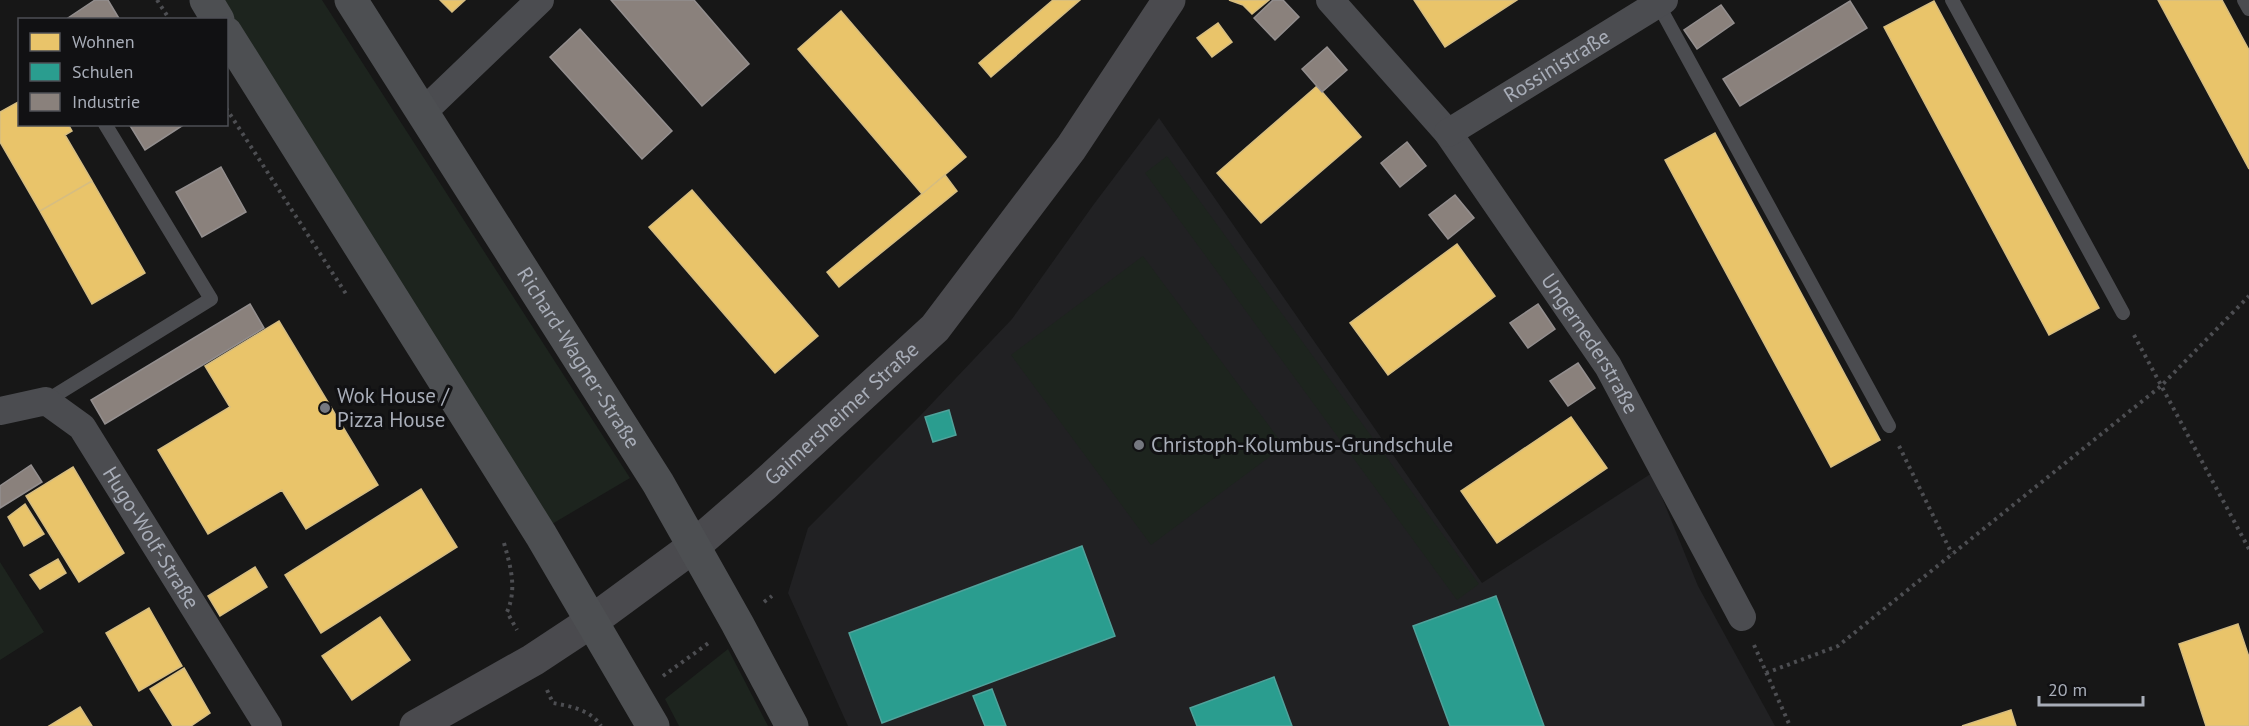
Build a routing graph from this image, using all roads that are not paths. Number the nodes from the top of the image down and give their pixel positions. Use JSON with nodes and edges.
{"nodes":[{"id":1,"x":206,"y":0,"type":"edge"},
{"id":2,"x":351,"y":0,"type":"edge"},
{"id":3,"x":540,"y":0,"type":"edge"},
{"id":4,"x":1169,"y":0,"type":"edge"},
{"id":5,"x":1330,"y":0,"type":"edge"},
{"id":6,"x":1952,"y":0,"type":"edge"},
{"id":7,"x":2244,"y":0,"type":"edge"},
{"id":8,"x":1661,"y":2,"type":"edge"},
{"id":9,"x":2249,"y":9,"type":"edge"},
{"id":10,"x":217,"y":18,"type":"edge"},
{"id":11,"x":228,"y":36,"type":"edge"},
{"id":12,"x":422,"y":113,"type":"junction"},
{"id":13,"x":106,"y":126,"type":"edge"},
{"id":14,"x":1448,"y":133,"type":"junction"},
{"id":15,"x":2123,"y":313,"type":"road end"},
{"id":16,"x":46,"y":401,"type":"junction"},
{"id":17,"x":0,"y":411,"type":"edge"},
{"id":18,"x":1889,"y":426,"type":"road end"},
{"id":19,"x":694,"y":546,"type":"junction"},
{"id":20,"x":1742,"y":617,"type":"road end"},
{"id":21,"x":592,"y":621,"type":"junction"},
{"id":22,"x":268,"y":726,"type":"edge"},
{"id":23,"x":416,"y":726,"type":"edge"},
{"id":24,"x":653,"y":726,"type":"edge"},
{"id":25,"x":792,"y":726,"type":"edge"}],
"edges":[{"from":1,"to":10,"type":"main road"},
{"from":2,"to":12,"type":"main road","name":"Richard-Wagner-Straße"},
{"from":3,"to":12,"type":"street"},
{"from":4,"to":19,"type":"street","name":"Gaimersheimer Straße"},
{"from":5,"to":14,"type":"street","name":"Ungernederstraße"},
{"from":6,"to":15,"type":"lane"},
{"from":7,"to":9,"type":"lane"},
{"from":8,"to":14,"type":"street","name":"Rossinistraße"},
{"from":8,"to":18,"type":"lane"},
{"from":11,"to":21,"type":"main road"},
{"from":12,"to":19,"type":"main road","name":"Richard-Wagner-Straße"},
{"from":13,"to":16,"type":"lane"},
{"from":14,"to":20,"type":"street","name":"Ungernederstraße"},
{"from":16,"to":17,"type":"street"},
{"from":16,"to":22,"type":"street","name":"Hugo-Wolf-Straße"},
{"from":19,"to":21,"type":"street","name":"Gaimersheimer Straße"},
{"from":19,"to":25,"type":"main road","name":"Richard-Wagner-Straße"},
{"from":21,"to":23,"type":"street","name":"Gaimersheimer Straße"},
{"from":21,"to":24,"type":"main road"}]}
